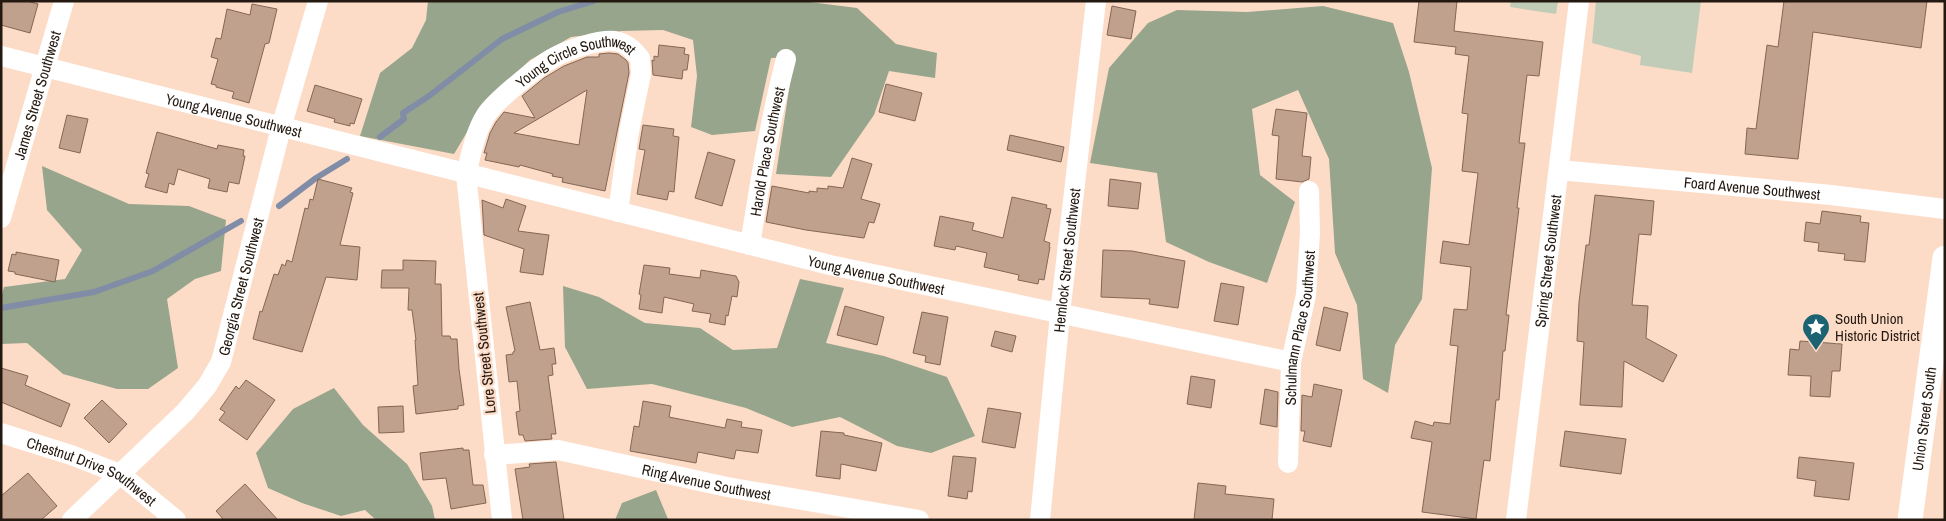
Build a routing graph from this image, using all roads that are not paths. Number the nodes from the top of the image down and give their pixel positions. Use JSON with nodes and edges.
{"nodes":[{"id":1,"x":64,"y":1,"type":"edge"},
{"id":2,"x":318,"y":1,"type":"edge"},
{"id":3,"x":1096,"y":1,"type":"edge"},
{"id":4,"x":1579,"y":1,"type":"edge"},
{"id":5,"x":1,"y":56,"type":"edge"},
{"id":6,"x":786,"y":59,"type":"dead end"},
{"id":7,"x":46,"y":67,"type":"junction"},
{"id":8,"x":281,"y":128,"type":"junction"},
{"id":9,"x":1559,"y":170,"type":"junction"},
{"id":10,"x":467,"y":180,"type":"junction"},
{"id":11,"x":1310,"y":191,"type":"dead end"},
{"id":12,"x":1945,"y":209,"type":"edge"},
{"id":13,"x":618,"y":212,"type":"junction"},
{"id":14,"x":1,"y":218,"type":"edge"},
{"id":15,"x":750,"y":245,"type":"junction"},
{"id":16,"x":1945,"y":258,"type":"edge"},
{"id":17,"x":1060,"y":314,"type":"junction"},
{"id":18,"x":1291,"y":362,"type":"junction"},
{"id":19,"x":1,"y":433,"type":"edge"},
{"id":20,"x":494,"y":455,"type":"junction"},
{"id":21,"x":1288,"y":463,"type":"dead end"},
{"id":22,"x":120,"y":474,"type":"junction"},
{"id":23,"x":72,"y":520,"type":"edge"},
{"id":24,"x":176,"y":520,"type":"edge"},
{"id":25,"x":502,"y":520,"type":"edge"},
{"id":26,"x":919,"y":520,"type":"edge"},
{"id":27,"x":1040,"y":520,"type":"edge"},
{"id":28,"x":1516,"y":520,"type":"edge"},
{"id":29,"x":1910,"y":520,"type":"edge"}],
"edges":[{"from":1,"to":7,"type":"street","name":"James Street Southwest"},
{"from":2,"to":8,"type":"street","name":"Georgia Street Southwest"},
{"from":3,"to":17,"type":"street","name":"Hemlock Street Southwest"},
{"from":4,"to":9,"type":"street","name":"Spring Street Southwest"},
{"from":5,"to":7,"type":"street","name":"Young Avenue Southwest"},
{"from":6,"to":15,"type":"street","name":"Harold Place Southwest"},
{"from":7,"to":8,"type":"street","name":"Young Avenue Southwest"},
{"from":7,"to":14,"type":"street","name":"James Street Southwest"},
{"from":8,"to":10,"type":"street","name":"Young Avenue Southwest"},
{"from":8,"to":22,"type":"street","name":"Georgia Street Southwest"},
{"from":9,"to":12,"type":"street","name":"Foard Avenue Southwest"},
{"from":9,"to":28,"type":"street","name":"Spring Street Southwest"},
{"from":10,"to":13,"type":"street","name":"Young Avenue Southwest"},
{"from":10,"to":13,"type":"street","name":"Young Circle Southwest"},
{"from":10,"to":20,"type":"street","name":"Lore Street Southwest"},
{"from":11,"to":18,"type":"street","name":"Schulmann Place Southwest"},
{"from":13,"to":15,"type":"street","name":"Young Avenue Southwest"},
{"from":15,"to":17,"type":"street","name":"Young Avenue Southwest"},
{"from":16,"to":29,"type":"main road","name":"Union Street South"},
{"from":17,"to":18,"type":"street","name":"Young Avenue Southwest"},
{"from":17,"to":27,"type":"street","name":"Hemlock Street Southwest"},
{"from":18,"to":21,"type":"street","name":"Schulmann Place Southwest"},
{"from":19,"to":22,"type":"street","name":"Chestnut Drive Southwest"},
{"from":20,"to":25,"type":"street","name":"Lore Street Southwest"},
{"from":20,"to":26,"type":"street","name":"Ring Avenue Southwest"},
{"from":22,"to":23,"type":"street","name":"Georgia Street Southwest"},
{"from":22,"to":24,"type":"street","name":"Chestnut Drive Southwest"}]}
